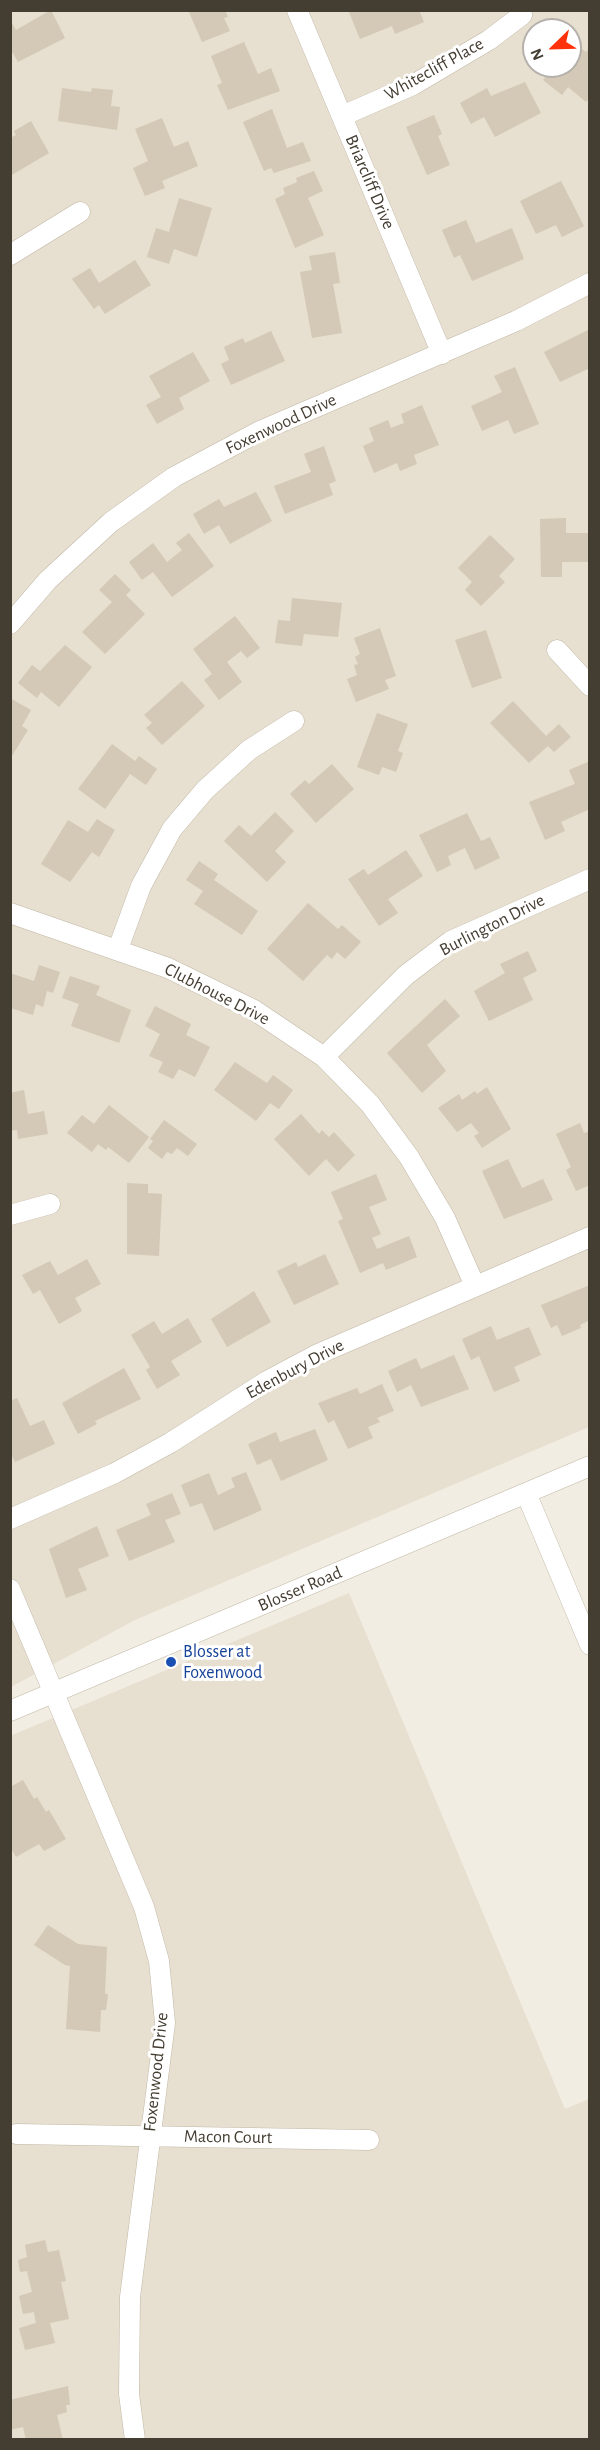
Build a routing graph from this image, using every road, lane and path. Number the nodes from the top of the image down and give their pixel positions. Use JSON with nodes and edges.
{"nodes":[{"id":1,"x":297,"y":10,"type":"edge"},
{"id":2,"x":522,"y":15,"type":"dead end"},
{"id":3,"x":342,"y":116,"type":"junction"},
{"id":4,"x":80,"y":212,"type":"dead end"},
{"id":5,"x":10,"y":255,"type":"edge"},
{"id":6,"x":590,"y":283,"type":"edge"},
{"id":7,"x":442,"y":354,"type":"junction"},
{"id":8,"x":10,"y":624,"type":"edge"},
{"id":9,"x":557,"y":650,"type":"dead end"},
{"id":10,"x":590,"y":686,"type":"edge"},
{"id":11,"x":294,"y":721,"type":"dead end"},
{"id":12,"x":590,"y":879,"type":"edge"},
{"id":13,"x":10,"y":913,"type":"edge"},
{"id":14,"x":118,"y":949,"type":"junction"},
{"id":15,"x":324,"y":1057,"type":"junction"},
{"id":16,"x":50,"y":1204,"type":"dead end"},
{"id":17,"x":10,"y":1215,"type":"edge"},
{"id":18,"x":590,"y":1237,"type":"edge"},
{"id":19,"x":475,"y":1286,"type":"junction"},
{"id":20,"x":590,"y":1466,"type":"edge"},
{"id":21,"x":526,"y":1493,"type":"junction"},
{"id":22,"x":10,"y":1519,"type":"edge"},
{"id":23,"x":10,"y":1589,"type":"edge"},
{"id":24,"x":590,"y":1646,"type":"edge"},
{"id":25,"x":54,"y":1693,"type":"junction"},
{"id":26,"x":10,"y":1711,"type":"edge"},
{"id":27,"x":16,"y":2134,"type":"dead end"},
{"id":28,"x":150,"y":2136,"type":"junction"},
{"id":29,"x":369,"y":2140,"type":"dead end"},
{"id":30,"x":135,"y":2439,"type":"edge"}],
"edges":[{"from":1,"to":3,"type":"street","name":"Briarcliff Drive"},
{"from":2,"to":3,"type":"street","name":"Whitecliff Place"},
{"from":3,"to":7,"type":"street","name":"Briarcliff Drive"},
{"from":4,"to":5,"type":"street"},
{"from":6,"to":7,"type":"street","name":"Foxenwood Drive"},
{"from":7,"to":8,"type":"street","name":"Foxenwood Drive"},
{"from":9,"to":10,"type":"street"},
{"from":11,"to":14,"type":"street"},
{"from":12,"to":15,"type":"street","name":"Burlington Drive"},
{"from":13,"to":14,"type":"street","name":"Clubhouse Drive"},
{"from":14,"to":15,"type":"street","name":"Clubhouse Drive"},
{"from":15,"to":19,"type":"street","name":"Clubhouse Drive"},
{"from":16,"to":17,"type":"street"},
{"from":18,"to":19,"type":"street","name":"Edenbury Drive"},
{"from":19,"to":22,"type":"street","name":"Edenbury Drive"},
{"from":20,"to":21,"type":"street","name":"Blosser Road"},
{"from":21,"to":24,"type":"street"},
{"from":21,"to":25,"type":"street","name":"Blosser Road"},
{"from":23,"to":25,"type":"street","name":"Foxenwood Drive"},
{"from":25,"to":26,"type":"street","name":"Blosser Road"},
{"from":25,"to":28,"type":"street","name":"Foxenwood Drive"},
{"from":27,"to":28,"type":"street","name":"Macon Court"},
{"from":28,"to":29,"type":"street","name":"Macon Court"},
{"from":28,"to":30,"type":"street","name":"Foxenwood Drive"}]}
